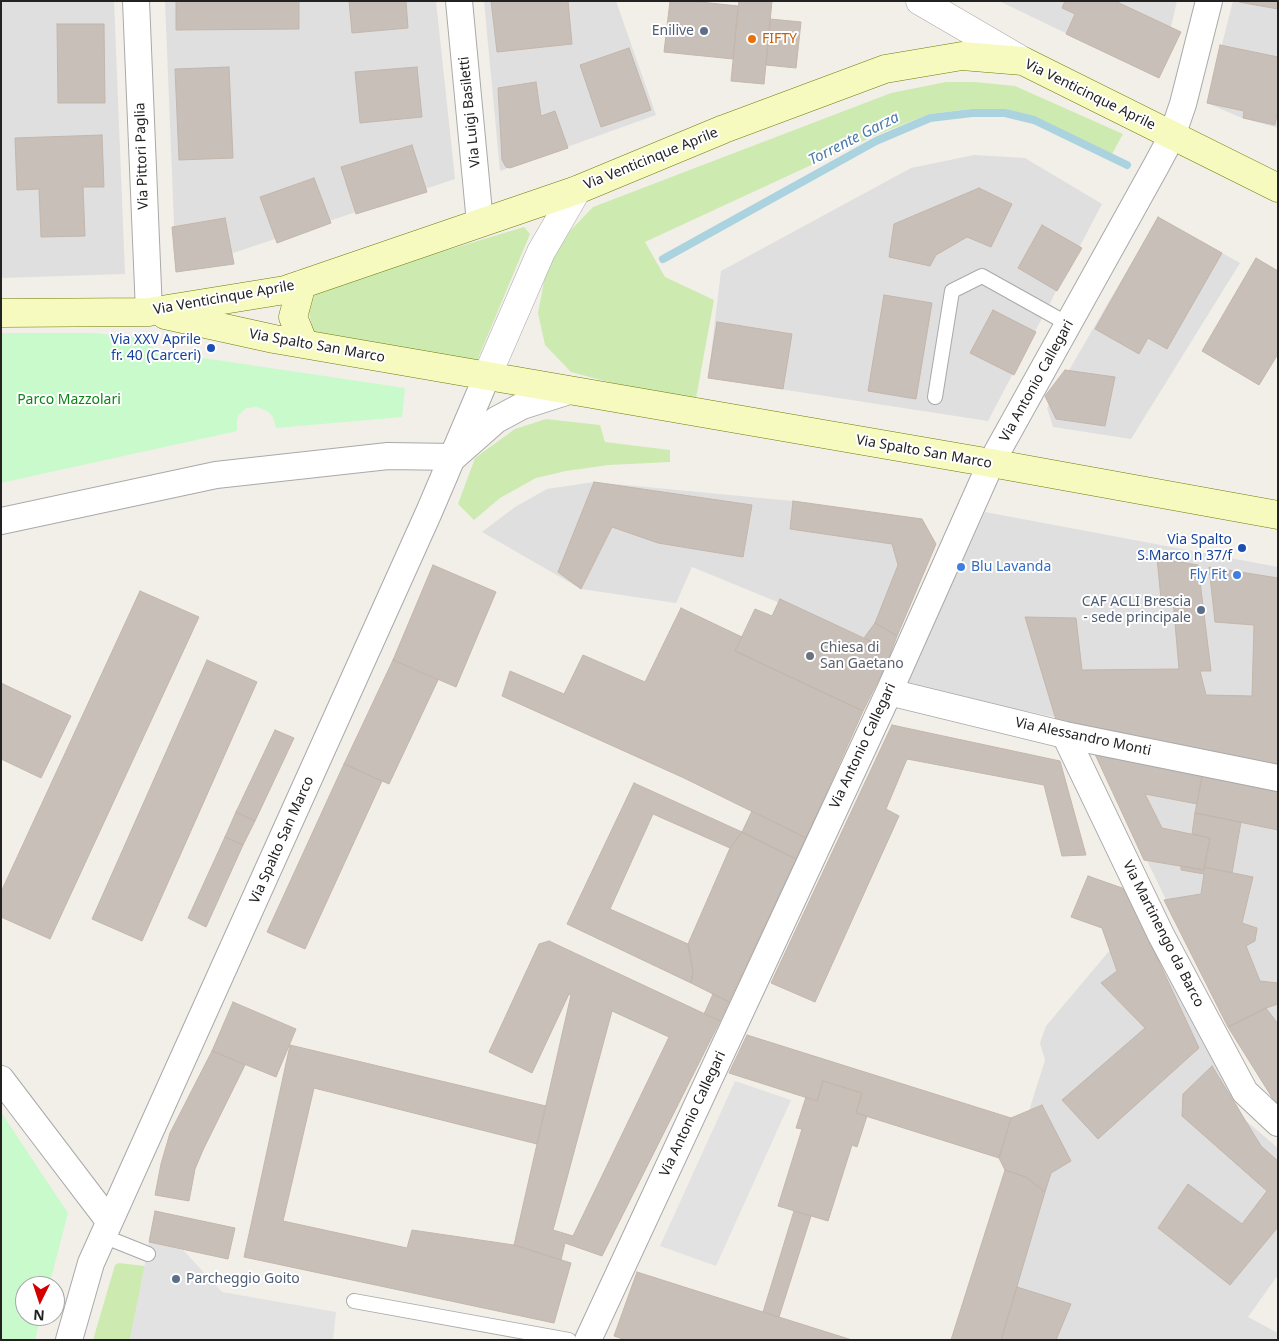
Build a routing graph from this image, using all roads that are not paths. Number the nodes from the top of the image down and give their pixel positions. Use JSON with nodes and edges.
{"nodes":[{"id":1,"x":136,"y":1,"type":"edge"},
{"id":2,"x":459,"y":1,"type":"edge"},
{"id":3,"x":1209,"y":1,"type":"edge"},
{"id":4,"x":921,"y":2,"type":"edge"},
{"id":5,"x":1023,"y":61,"type":"junction"},
{"id":6,"x":1172,"y":136,"type":"junction"},
{"id":7,"x":1278,"y":188,"type":"edge"},
{"id":8,"x":577,"y":190,"type":"junction"},
{"id":9,"x":480,"y":223,"type":"junction"},
{"id":10,"x":302,"y":284,"type":"junction"},
{"id":11,"x":148,"y":312,"type":"junction"},
{"id":12,"x":1,"y":313,"type":"edge"},
{"id":13,"x":1068,"y":324,"type":"junction"},
{"id":14,"x":304,"y":344,"type":"junction"},
{"id":15,"x":487,"y":376,"type":"junction"},
{"id":16,"x":569,"y":391,"type":"junction"},
{"id":17,"x":935,"y":397,"type":"dead end"},
{"id":18,"x":454,"y":457,"type":"junction"},
{"id":19,"x":991,"y":463,"type":"junction"},
{"id":20,"x":1278,"y":515,"type":"edge"},
{"id":21,"x":1,"y":522,"type":"edge"},
{"id":22,"x":889,"y":692,"type":"junction"},
{"id":23,"x":1065,"y":735,"type":"junction"},
{"id":24,"x":1278,"y":778,"type":"edge"},
{"id":25,"x":1,"y":1079,"type":"edge"},
{"id":26,"x":1278,"y":1123,"type":"edge"},
{"id":27,"x":106,"y":1229,"type":"junction"},
{"id":28,"x":148,"y":1254,"type":"dead end"},
{"id":29,"x":354,"y":1302,"type":"dead end"},
{"id":30,"x":69,"y":1340,"type":"edge"},
{"id":31,"x":569,"y":1340,"type":"edge"},
{"id":32,"x":588,"y":1340,"type":"edge"}],
"edges":[{"from":1,"to":11,"type":"street","name":"Via Pittori Paglia"},
{"from":2,"to":9,"type":"street","name":"Via Luigi Basiletti"},
{"from":3,"to":6,"type":"street","name":"Via Antonio Callegari"},
{"from":4,"to":5,"type":"street"},
{"from":5,"to":6,"type":"main road","name":"Via Venticinque Aprile"},
{"from":5,"to":8,"type":"main road","name":"Via Venticinque Aprile"},
{"from":6,"to":7,"type":"main road","name":"Via Venticinque Aprile"},
{"from":6,"to":13,"type":"street","name":"Via Antonio Callegari"},
{"from":8,"to":9,"type":"main road","name":"Via Venticinque Aprile"},
{"from":8,"to":15,"type":"street","name":"Via Spalto San Marco"},
{"from":9,"to":10,"type":"main road","name":"Via Venticinque Aprile"},
{"from":10,"to":11,"type":"main road","name":"Via Venticinque Aprile"},
{"from":10,"to":14,"type":"main road"},
{"from":11,"to":12,"type":"main road","name":"Via Venticinque Aprile"},
{"from":11,"to":14,"type":"main road","name":"Via Spalto San Marco"},
{"from":13,"to":17,"type":"lane"},
{"from":13,"to":19,"type":"street","name":"Via Antonio Callegari"},
{"from":14,"to":15,"type":"main road","name":"Via Spalto San Marco"},
{"from":15,"to":16,"type":"main road","name":"Via Spalto San Marco"},
{"from":15,"to":18,"type":"street","name":"Via Spalto San Marco"},
{"from":16,"to":18,"type":"street","name":"Via Spalto San Marco"},
{"from":16,"to":19,"type":"main road","name":"Via Spalto San Marco"},
{"from":18,"to":21,"type":"street"},
{"from":18,"to":27,"type":"street","name":"Via Spalto San Marco"},
{"from":19,"to":20,"type":"main road","name":"Via Spalto San Marco"},
{"from":19,"to":22,"type":"street","name":"Via Antonio Callegari"},
{"from":22,"to":23,"type":"street","name":"Via Alessandro Monti"},
{"from":22,"to":32,"type":"street","name":"Via Antonio Callegari"},
{"from":23,"to":24,"type":"street","name":"Via Alessandro Monti"},
{"from":23,"to":26,"type":"street","name":"Via Martinengo da Barco"},
{"from":25,"to":27,"type":"street"},
{"from":27,"to":28,"type":"lane"},
{"from":27,"to":30,"type":"street","name":"Via Spalto San Marco"},
{"from":29,"to":31,"type":"lane"}]}
